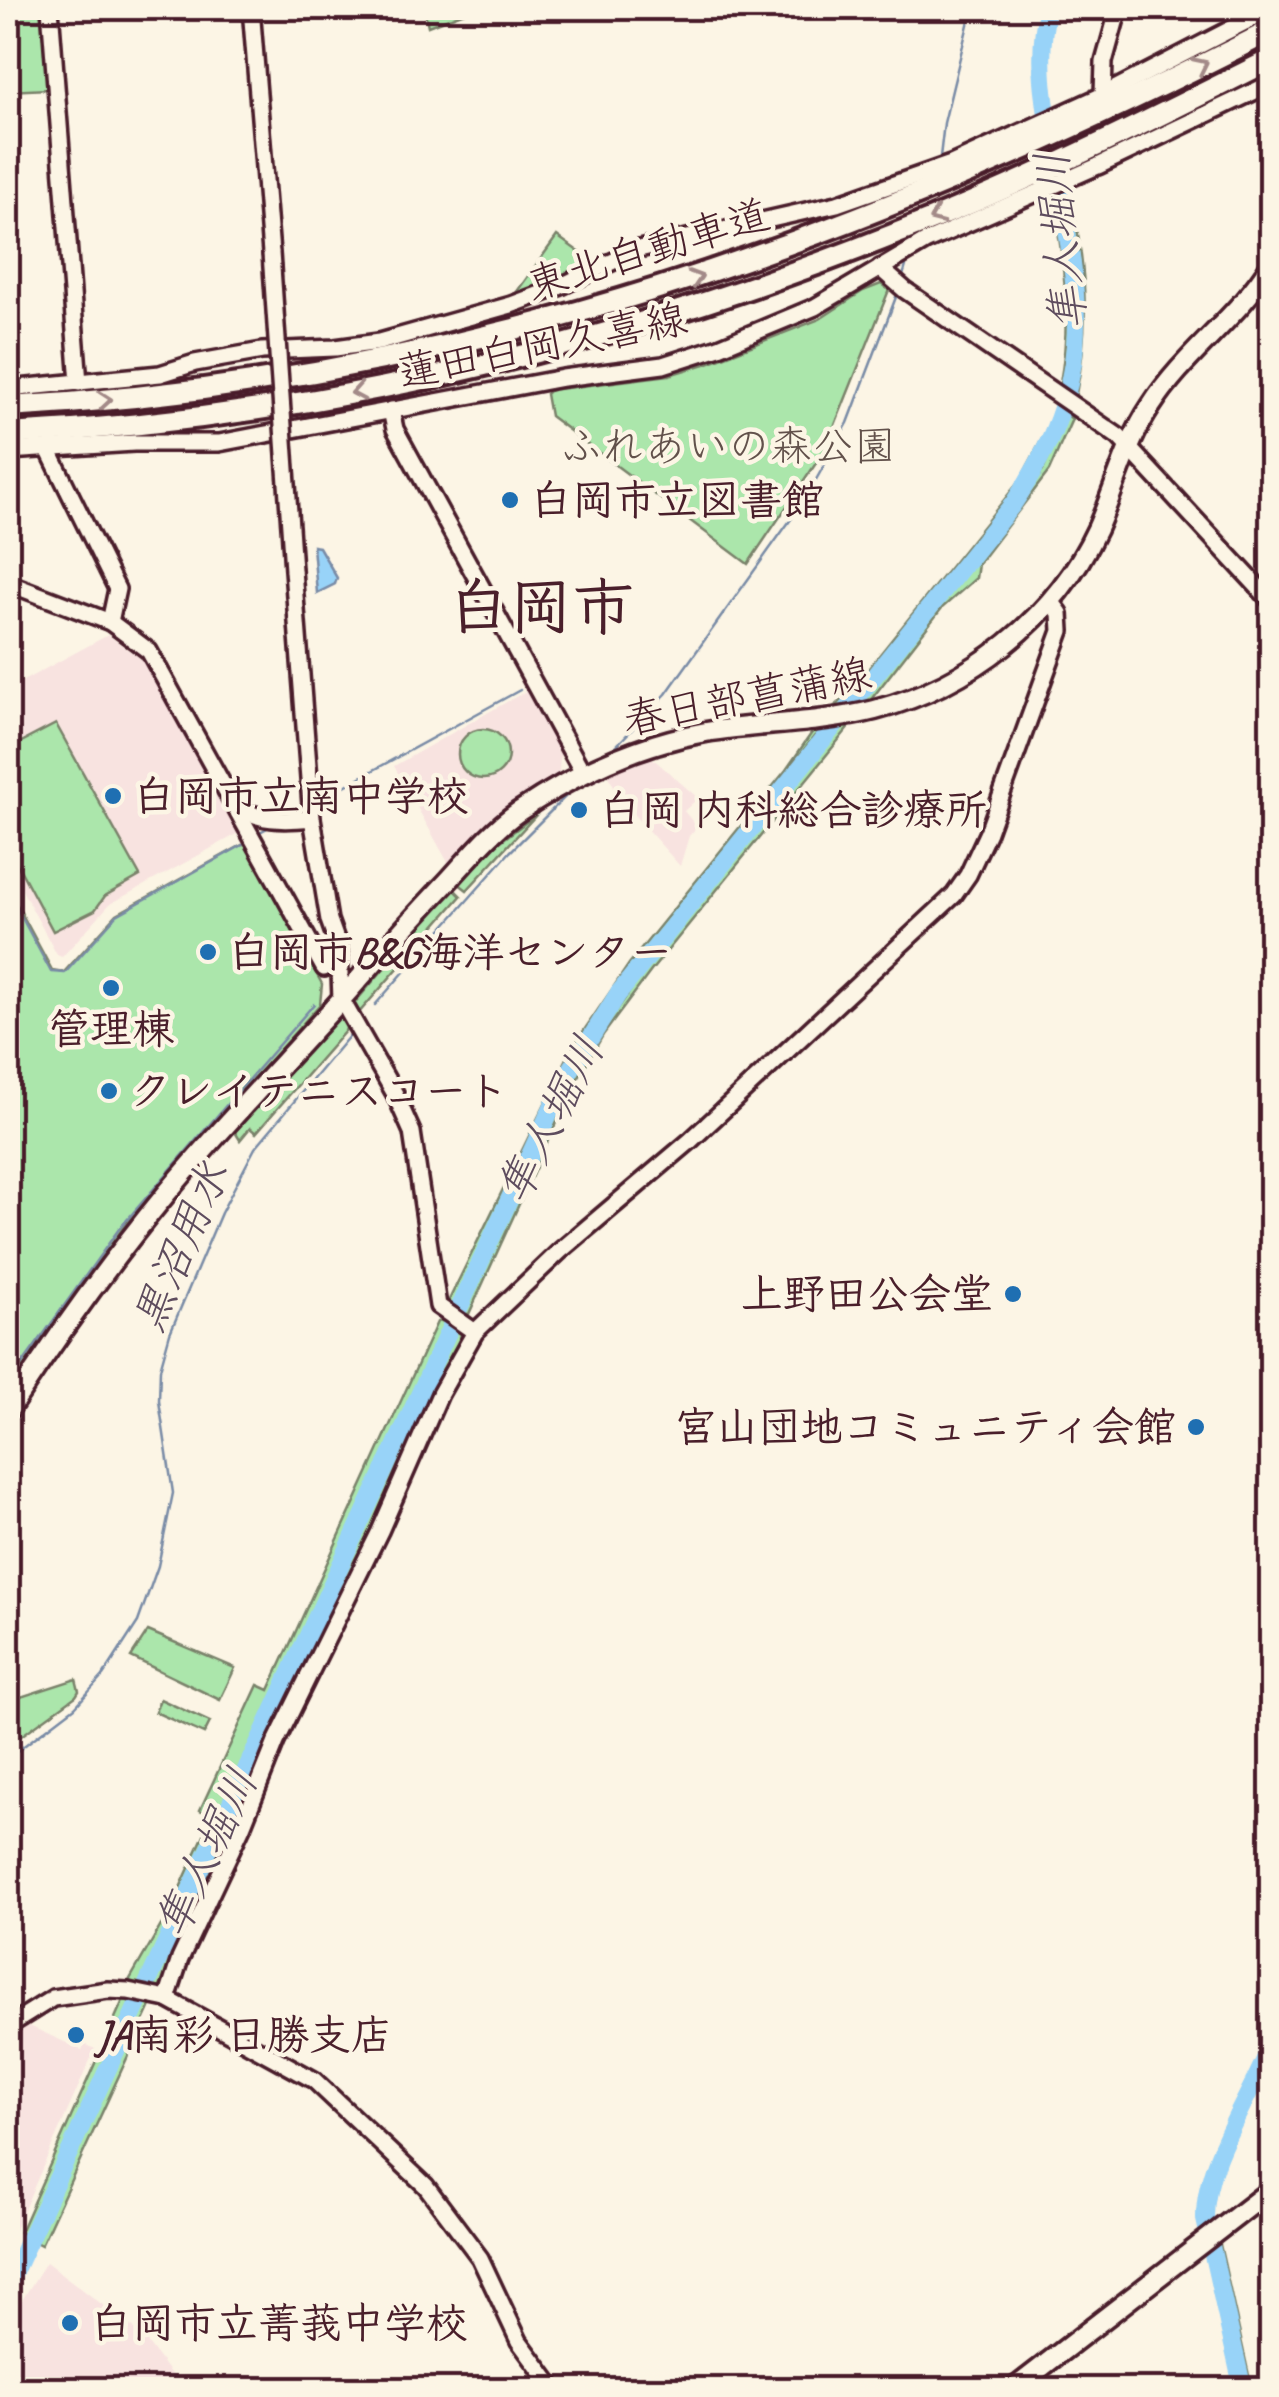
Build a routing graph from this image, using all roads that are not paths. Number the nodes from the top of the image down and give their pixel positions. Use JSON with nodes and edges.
{"nodes":[{"id":1,"x":50,"y":8,"type":"edge"},
{"id":2,"x":252,"y":8,"type":"edge"},
{"id":3,"x":1119,"y":8,"type":"edge"},
{"id":4,"x":1272,"y":8,"type":"edge"},
{"id":5,"x":1272,"y":30,"type":"edge"},
{"id":6,"x":1272,"y":59,"type":"edge"},
{"id":7,"x":1272,"y":83,"type":"edge"},
{"id":8,"x":1102,"y":95,"type":"junction"},
{"id":9,"x":1080,"y":114,"type":"junction"},
{"id":10,"x":1020,"y":142,"type":"junction"},
{"id":11,"x":1090,"y":159,"type":"junction"},
{"id":12,"x":1027,"y":187,"type":"junction"},
{"id":13,"x":1272,"y":263,"type":"edge"},
{"id":14,"x":880,"y":268,"type":"junction"},
{"id":15,"x":79,"y":383,"type":"junction"},
{"id":16,"x":8,"y":389,"type":"edge"},
{"id":17,"x":8,"y":407,"type":"edge"},
{"id":18,"x":391,"y":410,"type":"junction"},
{"id":19,"x":8,"y":434,"type":"edge"},
{"id":20,"x":1130,"y":448,"type":"junction"},
{"id":21,"x":48,"y":450,"type":"junction"},
{"id":22,"x":8,"y":451,"type":"edge"},
{"id":23,"x":8,"y":584,"type":"edge"},
{"id":24,"x":1050,"y":602,"type":"junction"},
{"id":25,"x":1272,"y":602,"type":"edge"},
{"id":26,"x":110,"y":622,"type":"junction"},
{"id":27,"x":583,"y":773,"type":"junction"},
{"id":28,"x":234,"y":804,"type":"junction"},
{"id":29,"x":312,"y":818,"type":"junction"},
{"id":30,"x":324,"y":968,"type":"dead end"},
{"id":31,"x":341,"y":999,"type":"junction"},
{"id":32,"x":470,"y":1328,"type":"junction"},
{"id":33,"x":8,"y":1411,"type":"edge"},
{"id":34,"x":162,"y":1998,"type":"junction"},
{"id":35,"x":8,"y":2026,"type":"edge"},
{"id":36,"x":1272,"y":2190,"type":"edge"},
{"id":37,"x":555,"y":2390,"type":"edge"},
{"id":38,"x":1012,"y":2390,"type":"edge"}],
"edges":[{"from":1,"to":15,"type":"street"},
{"from":2,"to":29,"type":"street","bridge":true},
{"from":3,"to":8,"type":"street"},
{"from":4,"to":8,"type":"street"},
{"from":9,"to":5,"type":"highway","name":"東北自動車道","one_way":true},
{"from":6,"to":11,"type":"highway","name":"東北自動車道"},
{"from":7,"to":11,"type":"street"},
{"from":8,"to":9,"type":"street"},
{"from":9,"to":10,"type":"highway","name":"東北自動車道"},
{"from":10,"to":15,"type":"street"},
{"from":17,"to":10,"type":"highway","name":"東北自動車道","one_way":true},
{"from":11,"to":12,"type":"highway","name":"東北自動車道"},
{"from":12,"to":14,"type":"street","name":"蓮田白岡久喜線"},
{"from":12,"to":19,"type":"highway","name":"東北自動車道","one_way":true},
{"from":13,"to":20,"type":"main road","name":"春日部菖蒲線"},
{"from":14,"to":18,"type":"street","name":"蓮田白岡久喜線"},
{"from":14,"to":20,"type":"street"},
{"from":15,"to":16,"type":"street"},
{"from":18,"to":21,"type":"street","name":"蓮田白岡久喜線"},
{"from":18,"to":27,"type":"street"},
{"from":20,"to":24,"type":"main road","name":"春日部菖蒲線"},
{"from":20,"to":25,"type":"street"},
{"from":21,"to":22,"type":"street","name":"蓮田白岡久喜線"},
{"from":21,"to":26,"type":"street"},
{"from":23,"to":26,"type":"street"},
{"from":24,"to":27,"type":"main road","name":"春日部菖蒲線"},
{"from":24,"to":32,"type":"street"},
{"from":26,"to":28,"type":"street"},
{"from":27,"to":31,"type":"main road","name":"春日部菖蒲線"},
{"from":28,"to":29,"type":"street"},
{"from":28,"to":30,"type":"street"},
{"from":29,"to":31,"type":"street"},
{"from":31,"to":32,"type":"street"},
{"from":31,"to":33,"type":"main road","name":"春日部菖蒲線"},
{"from":32,"to":34,"type":"street"},
{"from":34,"to":35,"type":"street"},
{"from":34,"to":37,"type":"street"},
{"from":36,"to":38,"type":"main road"}]}
